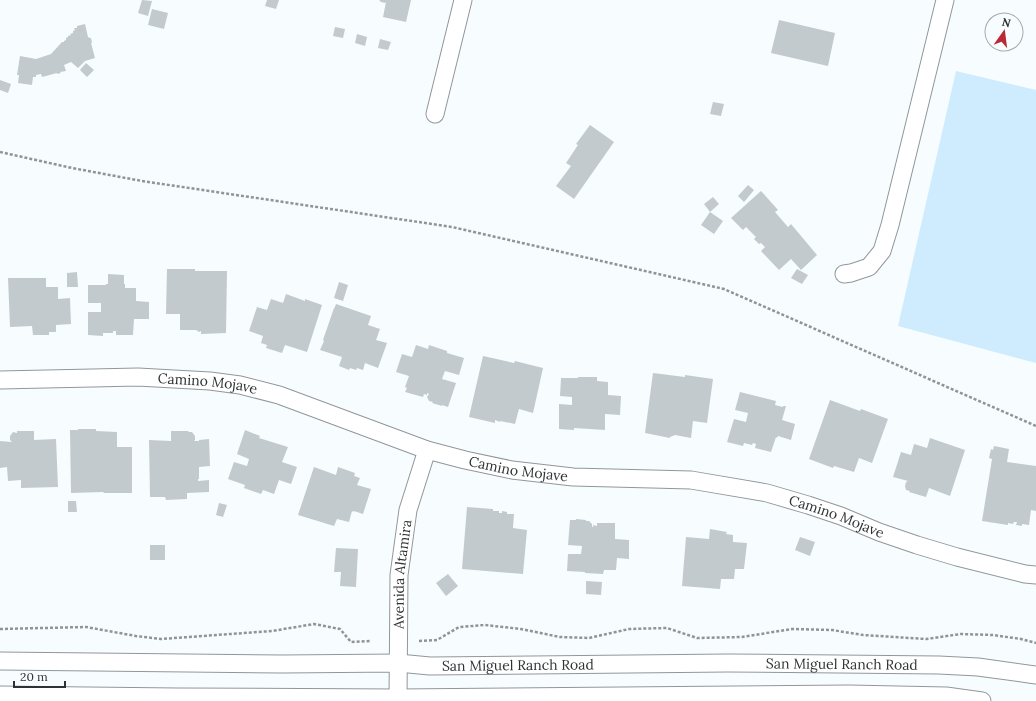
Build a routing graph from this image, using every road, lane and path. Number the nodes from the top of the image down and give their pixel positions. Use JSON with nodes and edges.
{"nodes":[{"id":1,"x":463,"y":0,"type":"edge"},
{"id":2,"x":945,"y":0,"type":"edge"},
{"id":3,"x":435,"y":114,"type":"dead end"},
{"id":4,"x":0,"y":152,"type":"edge"},
{"id":5,"x":844,"y":274,"type":"dead end"},
{"id":6,"x":0,"y":380,"type":"edge"},
{"id":7,"x":1036,"y":426,"type":"edge"},
{"id":8,"x":427,"y":450,"type":"junction"},
{"id":9,"x":1036,"y":575,"type":"edge"},
{"id":10,"x":0,"y":629,"type":"edge"},
{"id":11,"x":372,"y":641,"type":"dead end"},
{"id":12,"x":419,"y":641,"type":"dead end"},
{"id":13,"x":1036,"y":643,"type":"edge"},
{"id":14,"x":0,"y":661,"type":"edge"},
{"id":15,"x":398,"y":663,"type":"junction"},
{"id":16,"x":1036,"y":675,"type":"edge"},
{"id":17,"x":0,"y":695,"type":"edge"},
{"id":18,"x":398,"y":699,"type":"edge"},
{"id":19,"x":982,"y":701,"type":"edge"}],
"edges":[{"from":1,"to":3,"type":"street"},
{"from":2,"to":5,"type":"street"},
{"from":4,"to":7,"type":"path"},
{"from":6,"to":8,"type":"street","name":"Camino Mojave"},
{"from":8,"to":9,"type":"street","name":"Camino Mojave"},
{"from":8,"to":15,"type":"street","name":"Avenida Altamira"},
{"from":10,"to":11,"type":"path"},
{"from":12,"to":13,"type":"path"},
{"from":14,"to":15,"type":"street","name":"San Miguel Ranch Road"},
{"from":15,"to":16,"type":"street","name":"San Miguel Ranch Road"},
{"from":15,"to":18,"type":"street","name":"Avenida Altamira"},
{"from":17,"to":18,"type":"street"},
{"from":18,"to":19,"type":"street"}]}
